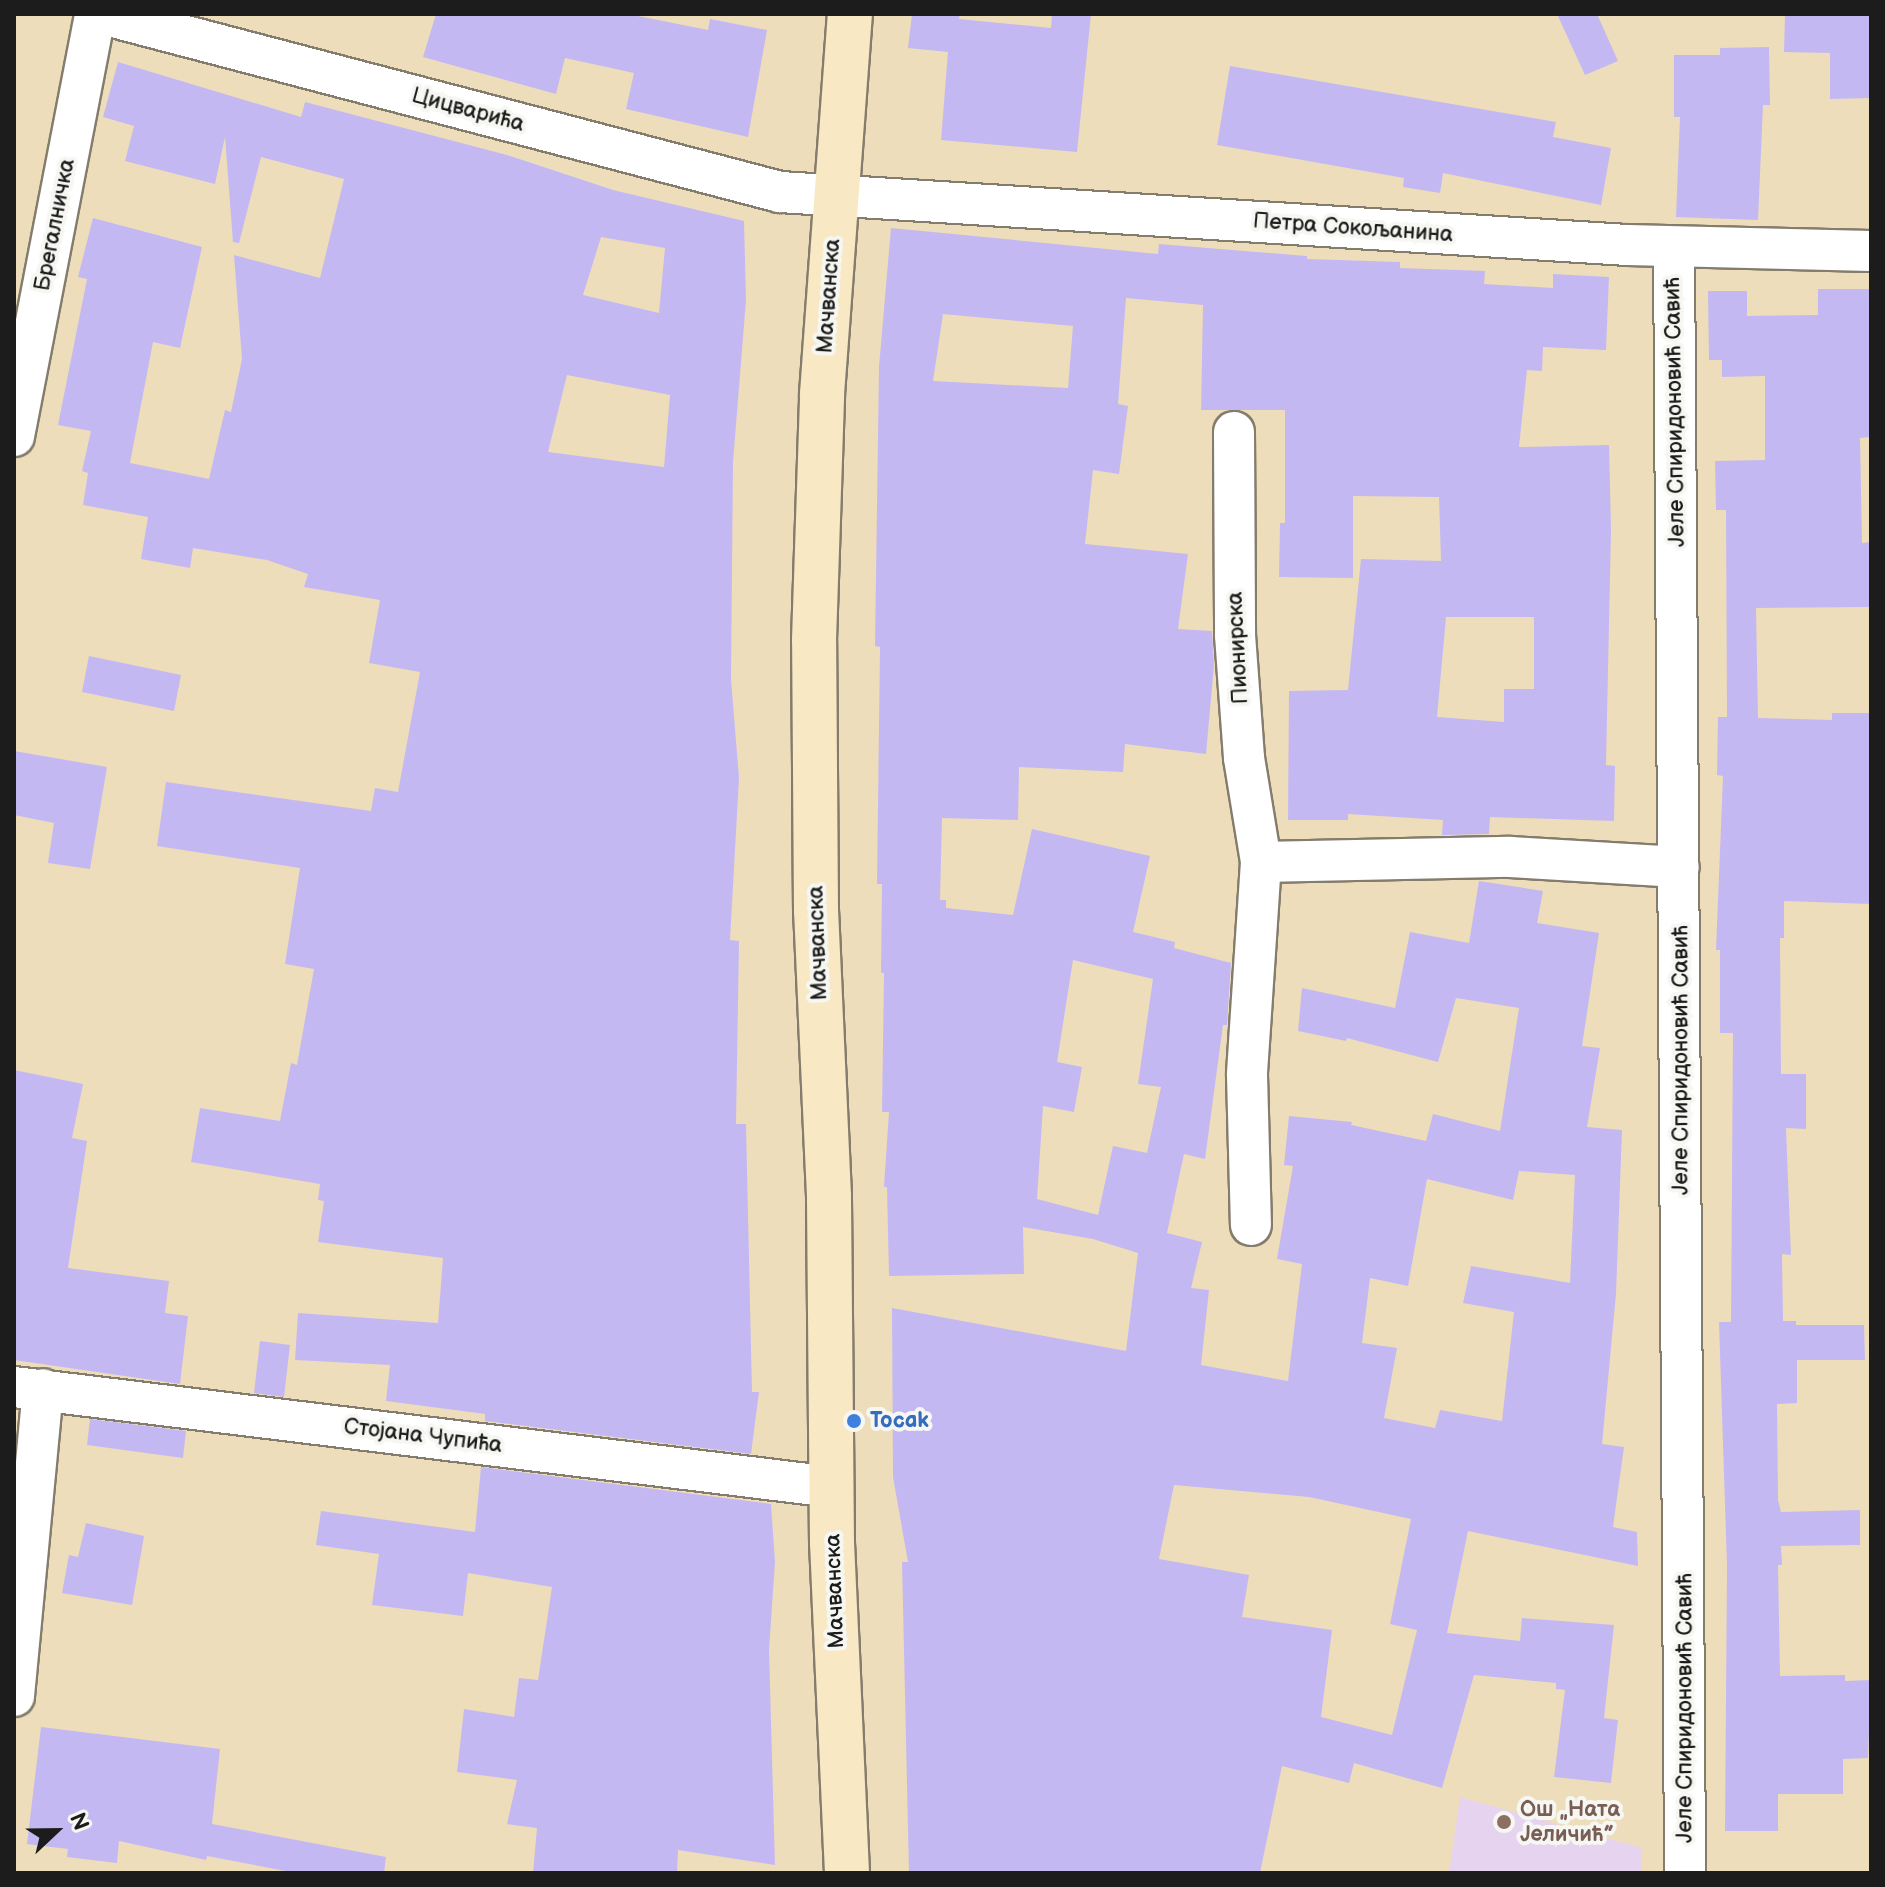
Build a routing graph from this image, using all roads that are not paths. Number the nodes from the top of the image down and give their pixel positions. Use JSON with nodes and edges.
{"nodes":[{"id":1,"x":95,"y":14,"type":"edge"},
{"id":2,"x":102,"y":14,"type":"edge"},
{"id":3,"x":850,"y":14,"type":"edge"},
{"id":4,"x":836,"y":193,"type":"junction"},
{"id":5,"x":1674,"y":248,"type":"junction"},
{"id":6,"x":1871,"y":251,"type":"edge"},
{"id":7,"x":1234,"y":432,"type":"dead end"},
{"id":8,"x":14,"y":436,"type":"edge"},
{"id":9,"x":1261,"y":862,"type":"junction"},
{"id":10,"x":1679,"y":867,"type":"junction"},
{"id":11,"x":1251,"y":1225,"type":"dead end"},
{"id":12,"x":28,"y":1388,"type":"edge"},
{"id":13,"x":832,"y":1487,"type":"junction"},
{"id":14,"x":14,"y":1696,"type":"edge"},
{"id":15,"x":847,"y":1873,"type":"edge"},
{"id":16,"x":1685,"y":1873,"type":"edge"}],
"edges":[{"from":1,"to":8,"type":"street","name":"Брегалничка"},
{"from":2,"to":4,"type":"street","name":"Цицварића"},
{"from":3,"to":4,"type":"main road","name":"Мачванска"},
{"from":4,"to":5,"type":"street","name":"Петра Сокољанина"},
{"from":4,"to":13,"type":"main road","name":"Мачванска"},
{"from":5,"to":6,"type":"street","name":"Петра Сокољанина"},
{"from":5,"to":10,"type":"street","name":"Јеле Спиридоновић Савић"},
{"from":7,"to":9,"type":"street","name":"Пионирска"},
{"from":9,"to":10,"type":"street"},
{"from":9,"to":11,"type":"street","name":"Пионирска"},
{"from":10,"to":16,"type":"street","name":"Јеле Спиридоновић Савић"},
{"from":12,"to":13,"type":"street","name":"Стојана Чупића"},
{"from":12,"to":14,"type":"street"},
{"from":13,"to":15,"type":"main road","name":"Мачванска"}]}
